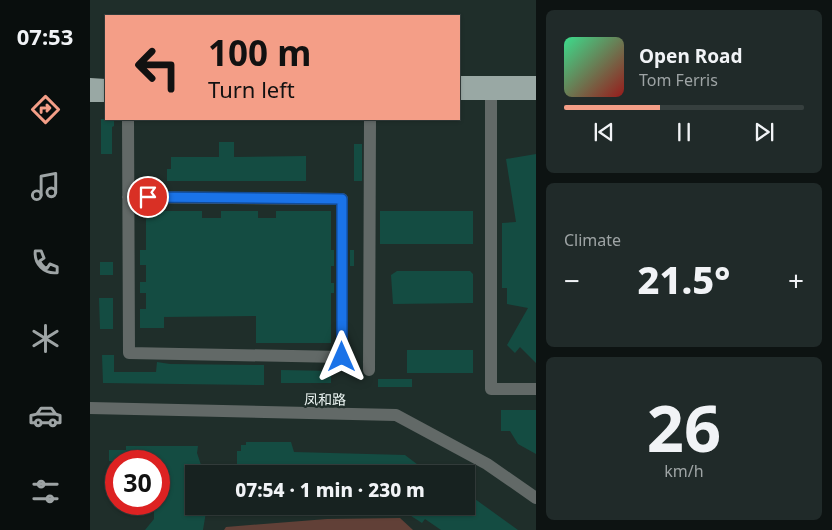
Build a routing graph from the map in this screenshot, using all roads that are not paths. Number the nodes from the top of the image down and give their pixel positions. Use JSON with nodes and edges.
{"nodes":[{"id":1,"x":460,"y":82,"type":"edge"},
{"id":2,"x":536,"y":82,"type":"edge"},
{"id":3,"x":90,"y":84,"type":"edge"},
{"id":4,"x":105,"y":85,"type":"edge"},
{"id":5,"x":460,"y":94,"type":"edge"},
{"id":6,"x":491,"y":94,"type":"junction"},
{"id":7,"x":536,"y":94,"type":"edge"},
{"id":8,"x":90,"y":96,"type":"edge"},
{"id":9,"x":105,"y":96,"type":"edge"},
{"id":10,"x":128,"y":120,"type":"edge"},
{"id":11,"x":370,"y":120,"type":"edge"},
{"id":12,"x":128,"y":197,"type":"junction"},
{"id":13,"x":369,"y":370,"type":"dead end"},
{"id":14,"x":536,"y":389,"type":"edge"},
{"id":15,"x":90,"y":408,"type":"edge"},
{"id":16,"x":536,"y":498,"type":"edge"}],
"edges":[{"from":1,"to":2,"type":"main road"},
{"from":3,"to":4,"type":"main road"},
{"from":5,"to":6,"type":"main road"},
{"from":6,"to":7,"type":"main road"},
{"from":6,"to":14,"type":"street"},
{"from":8,"to":9,"type":"main road"},
{"from":10,"to":12,"type":"street"},
{"from":11,"to":13,"type":"street"},
{"from":12,"to":12,"type":"street"},
{"from":15,"to":16,"type":"street","name":"凤和路"}]}
